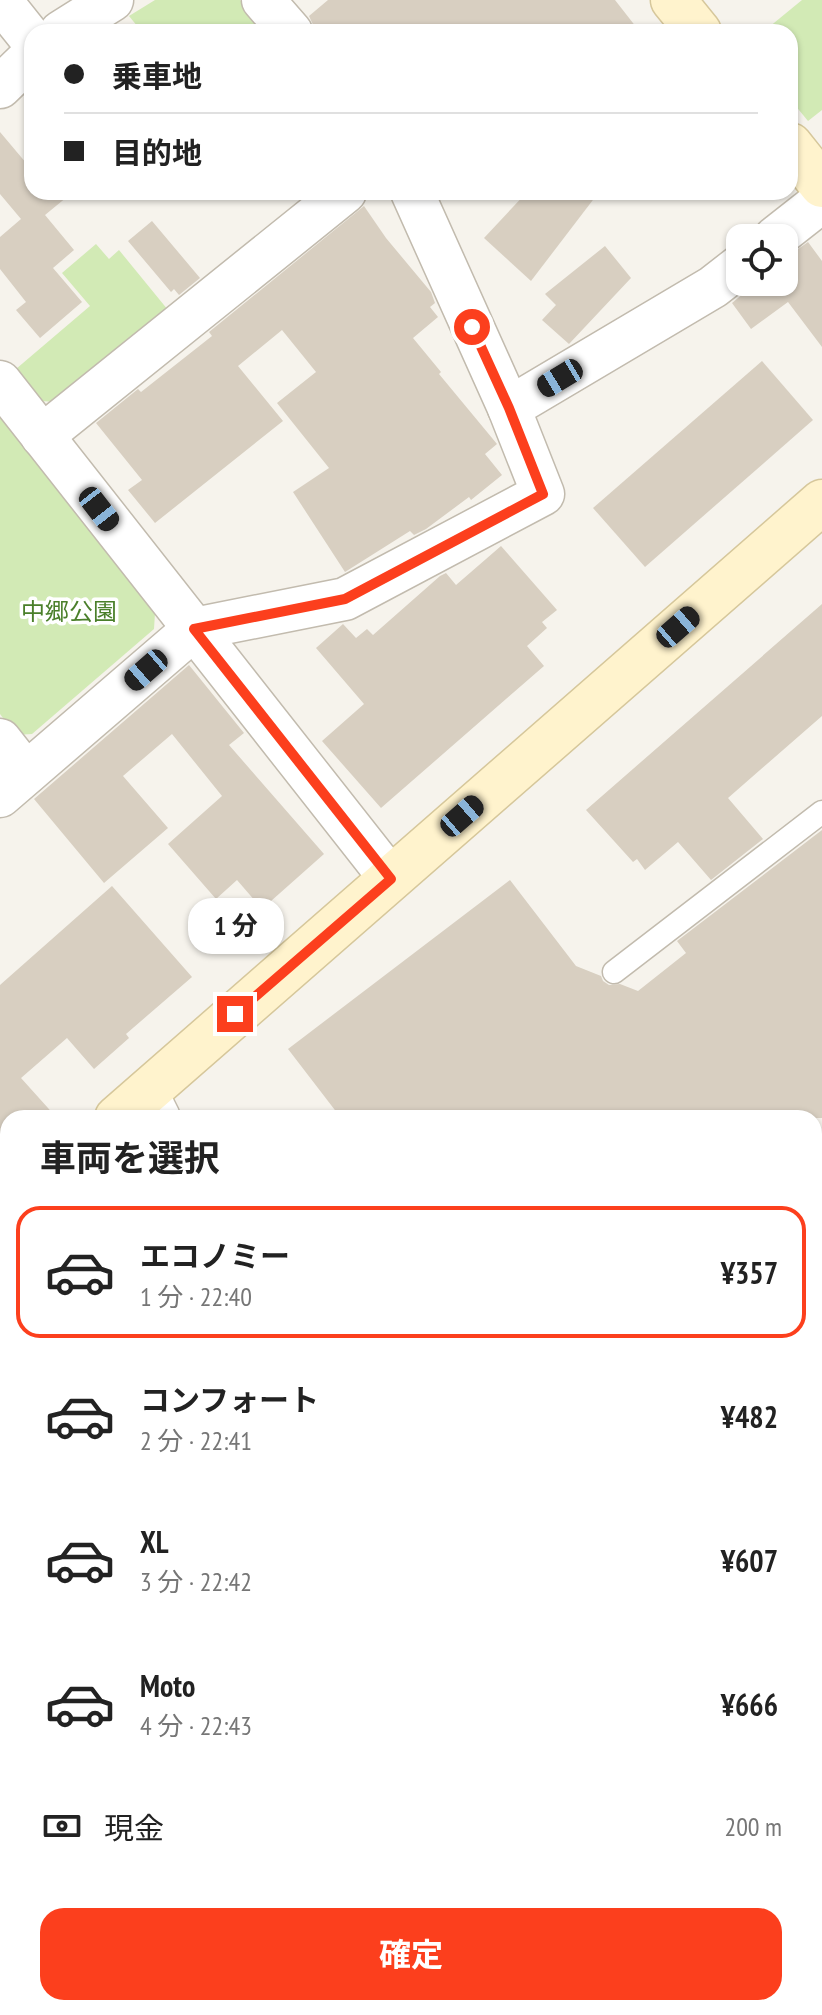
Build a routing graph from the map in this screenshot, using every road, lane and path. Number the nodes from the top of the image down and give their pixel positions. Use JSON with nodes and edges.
{"nodes":[{"id":1,"x":0,"y":0,"type":"edge"},
{"id":2,"x":112,"y":0,"type":"edge"},
{"id":3,"x":263,"y":0,"type":"edge"},
{"id":4,"x":673,"y":0,"type":"edge"},
{"id":5,"x":74,"y":24,"type":"edge"},
{"id":6,"x":284,"y":24,"type":"edge"},
{"id":7,"x":692,"y":24,"type":"edge"},
{"id":8,"x":24,"y":30,"type":"edge"},
{"id":9,"x":24,"y":64,"type":"edge"},
{"id":10,"x":0,"y":87,"type":"edge"},
{"id":11,"x":798,"y":155,"type":"edge"},
{"id":12,"x":822,"y":185,"type":"edge"},
{"id":13,"x":335,"y":200,"type":"edge"},
{"id":14,"x":416,"y":200,"type":"edge"},
{"id":15,"x":822,"y":201,"type":"edge"},
{"id":16,"x":793,"y":224,"type":"edge"},
{"id":17,"x":726,"y":277,"type":"edge"},
{"id":18,"x":0,"y":382,"type":"edge"},
{"id":19,"x":509,"y":408,"type":"junction"},
{"id":20,"x":42,"y":436,"type":"junction"},
{"id":21,"x":822,"y":502,"type":"edge"},
{"id":22,"x":194,"y":629,"type":"junction"},
{"id":23,"x":0,"y":740,"type":"edge"},
{"id":24,"x":13,"y":785,"type":"edge"},
{"id":25,"x":822,"y":812,"type":"edge"},
{"id":26,"x":391,"y":879,"type":"junction"},
{"id":27,"x":614,"y":972,"type":"dead end"},
{"id":28,"x":141,"y":1109,"type":"edge"}],
"edges":[{"from":1,"to":8,"type":"street"},
{"from":2,"to":5,"type":"street"},
{"from":3,"to":6,"type":"street"},
{"from":4,"to":7,"type":"street"},
{"from":9,"to":10,"type":"street"},
{"from":11,"to":12,"type":"street"},
{"from":13,"to":20,"type":"street"},
{"from":14,"to":19,"type":"street"},
{"from":15,"to":16,"type":"street"},
{"from":17,"to":19,"type":"street"},
{"from":18,"to":20,"type":"street"},
{"from":19,"to":22,"type":"street"},
{"from":20,"to":22,"type":"street"},
{"from":21,"to":26,"type":"street"},
{"from":22,"to":24,"type":"street"},
{"from":22,"to":26,"type":"street"},
{"from":23,"to":24,"type":"street"},
{"from":25,"to":27,"type":"lane"},
{"from":26,"to":28,"type":"street"}]}
